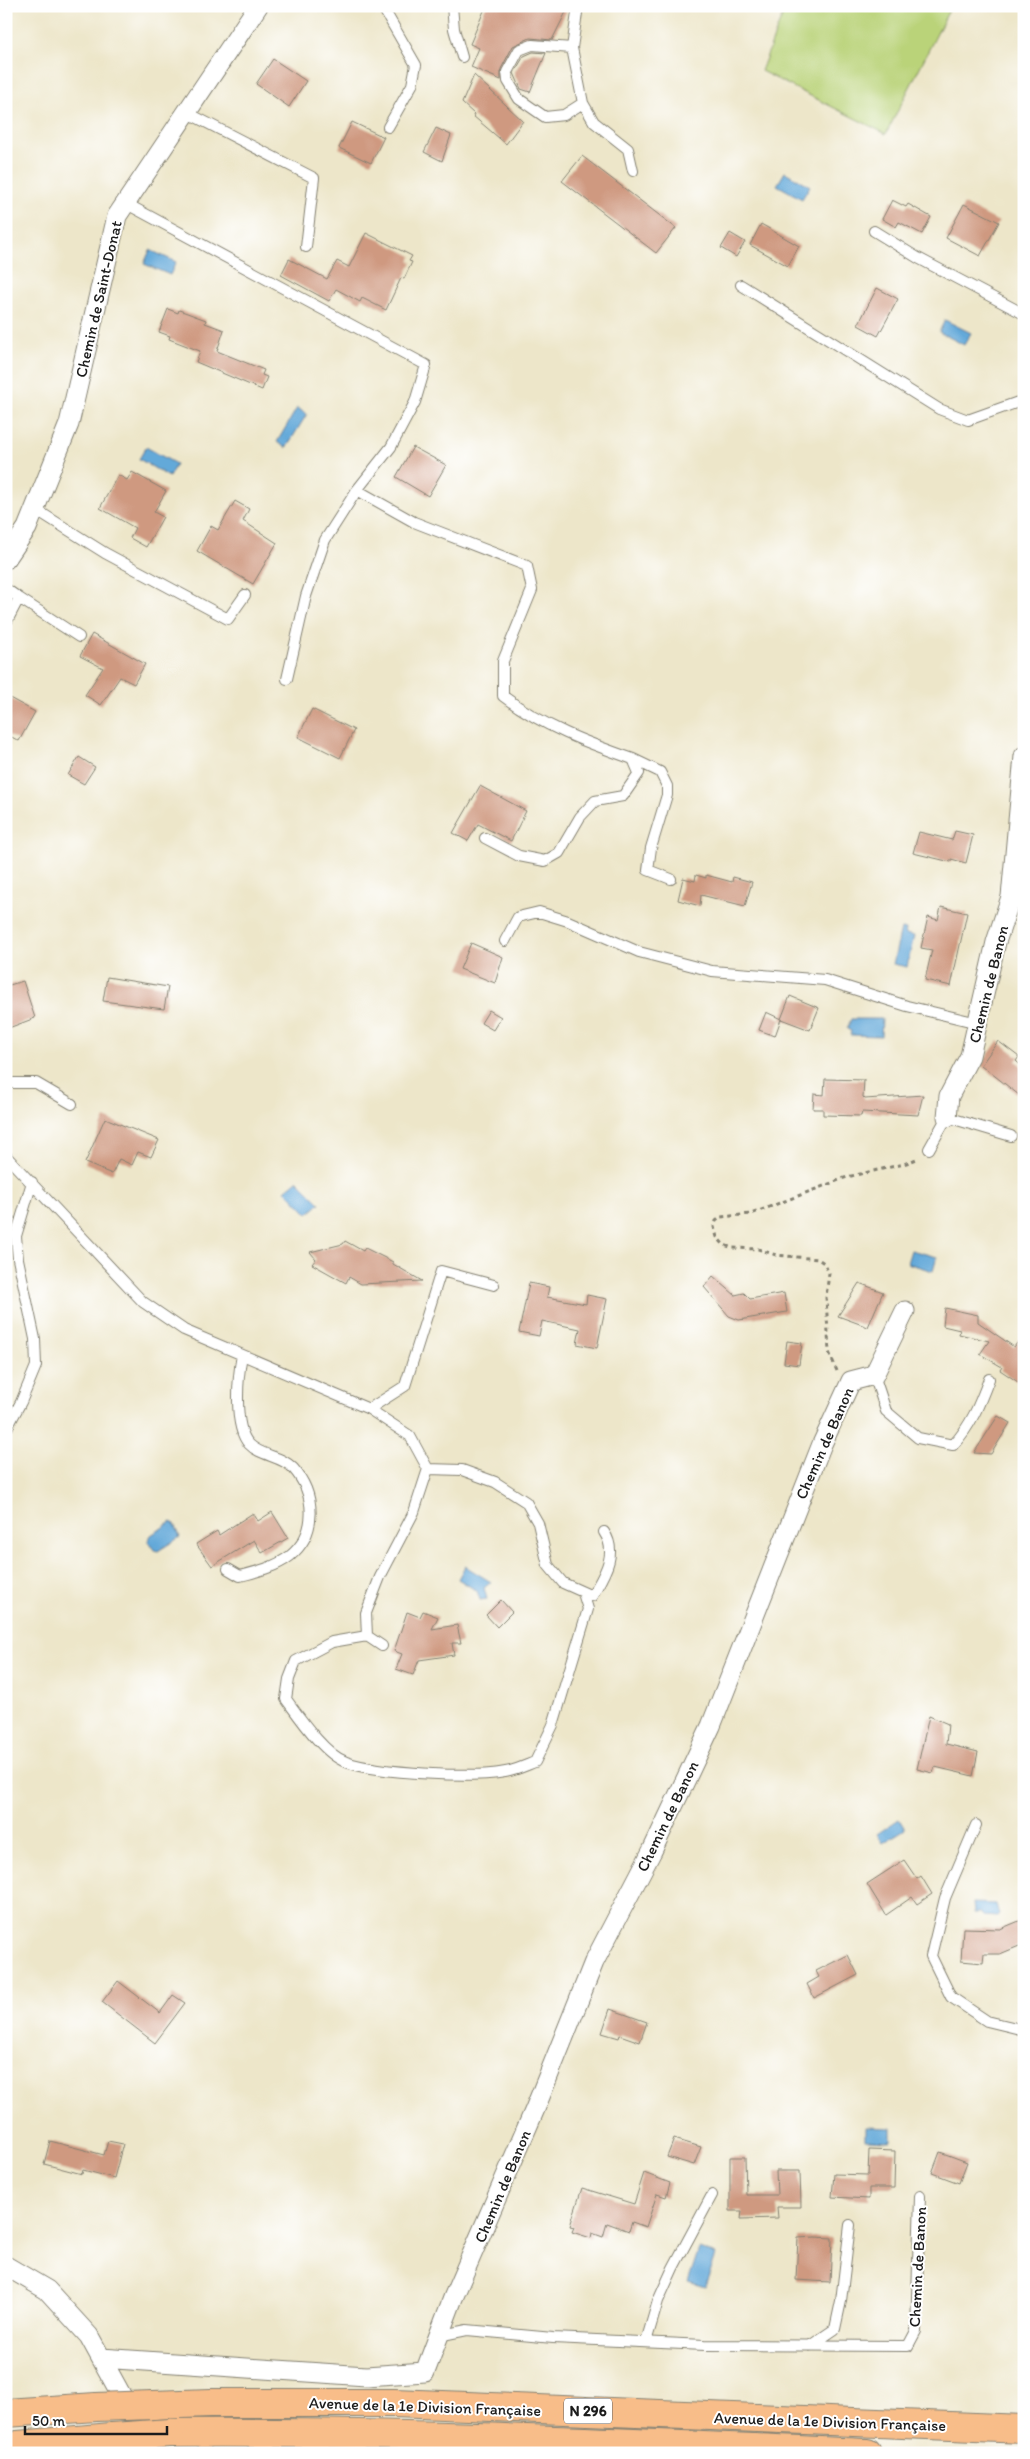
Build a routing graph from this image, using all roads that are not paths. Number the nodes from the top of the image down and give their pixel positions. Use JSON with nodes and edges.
{"nodes":[{"id":1,"x":382,"y":6,"type":"edge"},
{"id":2,"x":452,"y":6,"type":"edge"},
{"id":3,"x":578,"y":6,"type":"edge"},
{"id":4,"x":251,"y":9,"type":"edge"},
{"id":5,"x":572,"y":48,"type":"junction"},
{"id":6,"x":462,"y":57,"type":"dead end"},
{"id":7,"x":583,"y":103,"type":"junction"},
{"id":8,"x":186,"y":112,"type":"junction"},
{"id":9,"x":388,"y":127,"type":"dead end"},
{"id":10,"x":633,"y":171,"type":"dead end"},
{"id":11,"x":125,"y":203,"type":"junction"},
{"id":12,"x":874,"y":231,"type":"dead end"},
{"id":13,"x":306,"y":247,"type":"dead end"},
{"id":14,"x":741,"y":285,"type":"dead end"},
{"id":15,"x":1024,"y":314,"type":"edge"},
{"id":16,"x":1024,"y":400,"type":"edge"},
{"id":17,"x":357,"y":490,"type":"junction"},
{"id":18,"x":35,"y":508,"type":"junction"},
{"id":19,"x":6,"y":559,"type":"edge"},
{"id":20,"x":6,"y":589,"type":"edge"},
{"id":21,"x":245,"y":595,"type":"dead end"},
{"id":22,"x":19,"y":598,"type":"junction"},
{"id":23,"x":6,"y":623,"type":"edge"},
{"id":24,"x":79,"y":637,"type":"dead end"},
{"id":25,"x":287,"y":678,"type":"dead end"},
{"id":26,"x":1024,"y":756,"type":"edge"},
{"id":27,"x":633,"y":759,"type":"junction"},
{"id":28,"x":485,"y":838,"type":"dead end"},
{"id":29,"x":671,"y":879,"type":"dead end"},
{"id":30,"x":1017,"y":903,"type":"edge"},
{"id":31,"x":505,"y":941,"type":"dead end"},
{"id":32,"x":978,"y":1023,"type":"junction"},
{"id":33,"x":6,"y":1083,"type":"edge"},
{"id":34,"x":72,"y":1104,"type":"dead end"},
{"id":35,"x":946,"y":1117,"type":"junction"},
{"id":36,"x":1011,"y":1136,"type":"dead end"},
{"id":37,"x":929,"y":1149,"type":"road end"},
{"id":38,"x":6,"y":1156,"type":"edge"},
{"id":39,"x":32,"y":1182,"type":"junction"},
{"id":40,"x":494,"y":1285,"type":"dead end"},
{"id":41,"x":905,"y":1310,"type":"dead end"},
{"id":42,"x":242,"y":1355,"type":"junction"},
{"id":43,"x":874,"y":1375,"type":"junction"},
{"id":44,"x":989,"y":1379,"type":"dead end"},
{"id":45,"x":369,"y":1409,"type":"junction"},
{"id":46,"x":6,"y":1430,"type":"edge"},
{"id":47,"x":428,"y":1469,"type":"junction"},
{"id":48,"x":604,"y":1532,"type":"dead end"},
{"id":49,"x":228,"y":1570,"type":"dead end"},
{"id":50,"x":583,"y":1593,"type":"junction"},
{"id":51,"x":367,"y":1636,"type":"junction"},
{"id":52,"x":382,"y":1646,"type":"dead end"},
{"id":53,"x":976,"y":1826,"type":"dead end"},
{"id":54,"x":1024,"y":2030,"type":"edge"},
{"id":55,"x":712,"y":2195,"type":"dead end"},
{"id":56,"x":920,"y":2196,"type":"dead end"},
{"id":57,"x":850,"y":2225,"type":"dead end"},
{"id":58,"x":6,"y":2266,"type":"edge"},
{"id":59,"x":438,"y":2336,"type":"junction"},
{"id":60,"x":646,"y":2342,"type":"junction"},
{"id":61,"x":810,"y":2346,"type":"junction"},
{"id":62,"x":101,"y":2358,"type":"junction"},
{"id":63,"x":9,"y":2412,"type":"edge"},
{"id":64,"x":1024,"y":2429,"type":"edge"},
{"id":65,"x":115,"y":2441,"type":"junction"},
{"id":66,"x":166,"y":2441,"type":"edge"},
{"id":67,"x":6,"y":2446,"type":"edge"},
{"id":68,"x":57,"y":2453,"type":"edge"},
{"id":69,"x":867,"y":2453,"type":"edge"}],
"edges":[{"from":1,"to":9,"type":"lane"},
{"from":2,"to":6,"type":"lane"},
{"from":3,"to":5,"type":"lane"},
{"from":4,"to":8,"type":"street","name":"Chemin de Saint-Donat"},
{"from":5,"to":7,"type":"lane"},
{"from":5,"to":7,"type":"lane"},
{"from":7,"to":10,"type":"lane"},
{"from":8,"to":11,"type":"street","name":"Chemin de Saint-Donat"},
{"from":8,"to":13,"type":"lane"},
{"from":11,"to":17,"type":"lane"},
{"from":11,"to":18,"type":"street","name":"Chemin de Saint-Donat"},
{"from":12,"to":15,"type":"lane"},
{"from":14,"to":16,"type":"lane"},
{"from":17,"to":25,"type":"lane"},
{"from":17,"to":27,"type":"lane"},
{"from":18,"to":19,"type":"street","name":"Chemin de Saint-Donat"},
{"from":18,"to":21,"type":"lane"},
{"from":20,"to":22,"type":"lane"},
{"from":22,"to":23,"type":"lane"},
{"from":22,"to":24,"type":"lane"},
{"from":26,"to":30,"type":"street","name":"Chemin de Banon"},
{"from":27,"to":28,"type":"lane"},
{"from":27,"to":29,"type":"lane"},
{"from":30,"to":32,"type":"street","name":"Chemin de Banon"},
{"from":31,"to":32,"type":"lane"},
{"from":32,"to":35,"type":"street","name":"Chemin de Banon"},
{"from":33,"to":34,"type":"lane"},
{"from":35,"to":36,"type":"lane"},
{"from":35,"to":37,"type":"lane"},
{"from":38,"to":39,"type":"lane"},
{"from":39,"to":42,"type":"lane"},
{"from":39,"to":46,"type":"lane"},
{"from":40,"to":45,"type":"lane"},
{"from":41,"to":43,"type":"street","name":"Chemin de Banon"},
{"from":42,"to":45,"type":"lane"},
{"from":42,"to":49,"type":"lane"},
{"from":43,"to":44,"type":"lane"},
{"from":43,"to":59,"type":"street","name":"Chemin de Banon"},
{"from":45,"to":47,"type":"lane"},
{"from":47,"to":50,"type":"lane"},
{"from":47,"to":51,"type":"lane"},
{"from":48,"to":50,"type":"lane"},
{"from":50,"to":51,"type":"lane"},
{"from":51,"to":52,"type":"lane"},
{"from":53,"to":54,"type":"lane"},
{"from":55,"to":60,"type":"lane"},
{"from":56,"to":61,"type":"lane","name":"Chemin de Banon"},
{"from":57,"to":61,"type":"lane"},
{"from":58,"to":62,"type":"street"},
{"from":59,"to":60,"type":"lane","name":"Chemin de Banon"},
{"from":59,"to":62,"type":"street","name":"Chemin de Banon"},
{"from":60,"to":61,"type":"lane","name":"Chemin de Banon"},
{"from":62,"to":66,"type":"street"},
{"from":63,"to":64,"type":"highway","name":"Avenue de la 1e Division Française","number":"N 296","bridge":true},
{"from":65,"to":66,"type":"highway","name":"Avenue de la 1e Division Française","number":"N 296","bridge":true},
{"from":65,"to":67,"type":"highway","name":"Avenue de la 1e Division Française","number":"N 296"},
{"from":65,"to":68,"type":"highway"},
{"from":66,"to":69,"type":"highway","name":"Avenue de la 1e Division Française","number":"N 296"}]}
